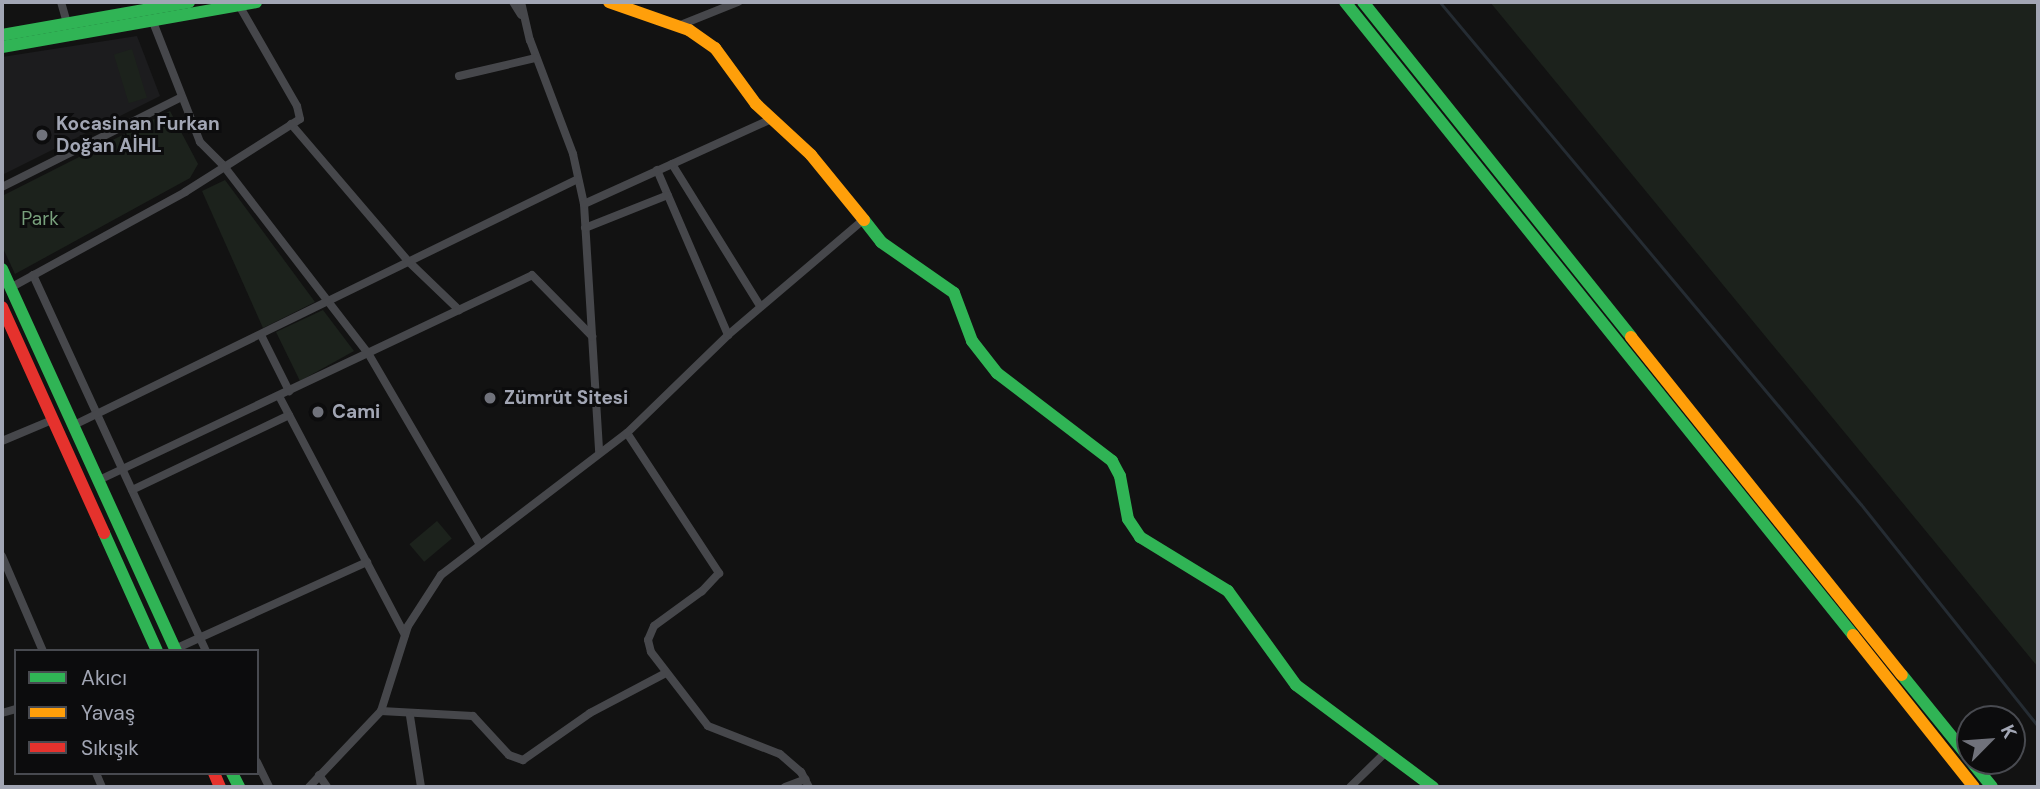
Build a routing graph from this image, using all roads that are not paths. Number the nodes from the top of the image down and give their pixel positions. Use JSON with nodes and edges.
{"nodes":[{"id":1,"x":61,"y":2,"type":"edge"},
{"id":2,"x":189,"y":2,"type":"edge"},
{"id":3,"x":256,"y":2,"type":"edge"},
{"id":4,"x":513,"y":2,"type":"edge"},
{"id":5,"x":521,"y":2,"type":"edge"},
{"id":6,"x":609,"y":2,"type":"edge"},
{"id":7,"x":738,"y":2,"type":"edge"},
{"id":8,"x":1345,"y":2,"type":"edge"},
{"id":9,"x":1363,"y":2,"type":"edge"},
{"id":10,"x":239,"y":5,"type":"junction"},
{"id":11,"x":524,"y":21,"type":"junction"},
{"id":12,"x":153,"y":22,"type":"junction"},
{"id":13,"x":67,"y":23,"type":"junction"},
{"id":14,"x":675,"y":27,"type":"junction"},
{"id":15,"x":2,"y":35,"type":"edge"},
{"id":16,"x":2,"y":47,"type":"edge"},
{"id":17,"x":536,"y":58,"type":"junction"},
{"id":18,"x":459,"y":76,"type":"dead end"},
{"id":19,"x":182,"y":97,"type":"junction"},
{"id":20,"x":771,"y":119,"type":"junction"},
{"id":21,"x":291,"y":124,"type":"junction"},
{"id":22,"x":671,"y":164,"type":"junction"},
{"id":23,"x":223,"y":165,"type":"junction"},
{"id":24,"x":657,"y":170,"type":"junction"},
{"id":25,"x":578,"y":180,"type":"junction"},
{"id":26,"x":2,"y":187,"type":"edge"},
{"id":27,"x":668,"y":195,"type":"junction"},
{"id":28,"x":584,"y":204,"type":"junction"},
{"id":29,"x":863,"y":220,"type":"junction"},
{"id":30,"x":585,"y":228,"type":"junction"},
{"id":31,"x":408,"y":261,"type":"junction"},
{"id":32,"x":2,"y":269,"type":"edge"},
{"id":33,"x":33,"y":275,"type":"junction"},
{"id":34,"x":10,"y":288,"type":"junction"},
{"id":35,"x":327,"y":300,"type":"junction"},
{"id":36,"x":760,"y":306,"type":"junction"},
{"id":37,"x":2,"y":307,"type":"edge"},
{"id":38,"x":459,"y":310,"type":"junction"},
{"id":39,"x":261,"y":335,"type":"junction"},
{"id":40,"x":727,"y":335,"type":"junction"},
{"id":41,"x":592,"y":336,"type":"junction"},
{"id":42,"x":368,"y":354,"type":"junction"},
{"id":43,"x":289,"y":391,"type":"junction"},
{"id":44,"x":279,"y":396,"type":"junction"},
{"id":45,"x":97,"y":413,"type":"junction"},
{"id":46,"x":289,"y":415,"type":"junction"},
{"id":47,"x":52,"y":420,"type":"junction"},
{"id":48,"x":72,"y":426,"type":"junction"},
{"id":49,"x":627,"y":433,"type":"junction"},
{"id":50,"x":2,"y":441,"type":"edge"},
{"id":51,"x":599,"y":452,"type":"junction"},
{"id":52,"x":123,"y":470,"type":"junction"},
{"id":53,"x":97,"y":481,"type":"junction"},
{"id":54,"x":132,"y":490,"type":"junction"},
{"id":55,"x":479,"y":543,"type":"junction"},
{"id":56,"x":2,"y":556,"type":"edge"},
{"id":57,"x":367,"y":562,"type":"junction"},
{"id":58,"x":405,"y":635,"type":"junction"},
{"id":59,"x":200,"y":638,"type":"junction"},
{"id":60,"x":42,"y":649,"type":"edge"},
{"id":61,"x":156,"y":649,"type":"edge"},
{"id":62,"x":175,"y":649,"type":"edge"},
{"id":63,"x":177,"y":649,"type":"edge"},
{"id":64,"x":205,"y":649,"type":"edge"},
{"id":65,"x":666,"y":673,"type":"junction"},
{"id":66,"x":381,"y":711,"type":"junction"},
{"id":67,"x":410,"y":716,"type":"junction"},
{"id":68,"x":1956,"y":741,"type":"edge"},
{"id":69,"x":1385,"y":752,"type":"junction"},
{"id":70,"x":259,"y":766,"type":"edge"},
{"id":71,"x":318,"y":775,"type":"junction"},
{"id":72,"x":807,"y":783,"type":"edge"},
{"id":73,"x":269,"y":787,"type":"edge"},
{"id":74,"x":309,"y":787,"type":"edge"},
{"id":75,"x":327,"y":787,"type":"edge"},
{"id":76,"x":421,"y":787,"type":"edge"},
{"id":77,"x":785,"y":787,"type":"edge"},
{"id":78,"x":1350,"y":787,"type":"edge"},
{"id":79,"x":1433,"y":787,"type":"edge"},
{"id":80,"x":1974,"y":787,"type":"edge"}],
"edges":[{"from":1,"to":13,"type":"street"},
{"from":2,"to":13,"type":"street"},
{"from":3,"to":10,"type":"street"},
{"from":4,"to":11,"type":"street"},
{"from":5,"to":11,"type":"street"},
{"from":6,"to":14,"type":"street"},
{"from":7,"to":14,"type":"street"},
{"from":8,"to":80,"type":"street"},
{"from":9,"to":68,"type":"street"},
{"from":10,"to":12,"type":"street"},
{"from":10,"to":21,"type":"street"},
{"from":11,"to":17,"type":"street"},
{"from":12,"to":16,"type":"street"},
{"from":12,"to":19,"type":"street"},
{"from":13,"to":15,"type":"street"},
{"from":14,"to":20,"type":"street"},
{"from":17,"to":18,"type":"street"},
{"from":17,"to":25,"type":"street"},
{"from":19,"to":23,"type":"street"},
{"from":19,"to":26,"type":"street"},
{"from":20,"to":22,"type":"street"},
{"from":20,"to":29,"type":"street"},
{"from":21,"to":23,"type":"street"},
{"from":21,"to":31,"type":"street"},
{"from":22,"to":24,"type":"street"},
{"from":22,"to":36,"type":"street"},
{"from":23,"to":33,"type":"street"},
{"from":23,"to":35,"type":"street"},
{"from":24,"to":27,"type":"street"},
{"from":24,"to":28,"type":"street"},
{"from":25,"to":28,"type":"street"},
{"from":25,"to":31,"type":"street"},
{"from":27,"to":30,"type":"street"},
{"from":27,"to":40,"type":"street"},
{"from":28,"to":30,"type":"street"},
{"from":29,"to":36,"type":"street"},
{"from":29,"to":69,"type":"street"},
{"from":30,"to":41,"type":"street"},
{"from":31,"to":35,"type":"street"},
{"from":31,"to":38,"type":"street"},
{"from":32,"to":34,"type":"street"},
{"from":33,"to":34,"type":"street"},
{"from":33,"to":45,"type":"street"},
{"from":34,"to":48,"type":"street"},
{"from":35,"to":39,"type":"street"},
{"from":35,"to":42,"type":"street"},
{"from":36,"to":40,"type":"street"},
{"from":37,"to":47,"type":"street"},
{"from":38,"to":41,"type":"street"},
{"from":38,"to":42,"type":"street"},
{"from":39,"to":43,"type":"street"},
{"from":39,"to":45,"type":"street"},
{"from":40,"to":49,"type":"street"},
{"from":41,"to":51,"type":"street"},
{"from":42,"to":43,"type":"street"},
{"from":42,"to":55,"type":"street"},
{"from":43,"to":44,"type":"street"},
{"from":44,"to":46,"type":"street"},
{"from":44,"to":52,"type":"street"},
{"from":45,"to":48,"type":"street"},
{"from":45,"to":52,"type":"street"},
{"from":46,"to":54,"type":"street"},
{"from":46,"to":57,"type":"street"},
{"from":47,"to":50,"type":"street"},
{"from":47,"to":61,"type":"street"},
{"from":48,"to":53,"type":"street"},
{"from":49,"to":51,"type":"street"},
{"from":49,"to":65,"type":"street"},
{"from":51,"to":55,"type":"street"},
{"from":52,"to":53,"type":"street"},
{"from":52,"to":54,"type":"street"},
{"from":53,"to":62,"type":"street"},
{"from":54,"to":59,"type":"street"},
{"from":55,"to":58,"type":"street"},
{"from":56,"to":60,"type":"street"},
{"from":57,"to":58,"type":"street"},
{"from":57,"to":59,"type":"street"},
{"from":58,"to":66,"type":"street"},
{"from":59,"to":63,"type":"street"},
{"from":59,"to":64,"type":"street"},
{"from":65,"to":67,"type":"street"},
{"from":65,"to":72,"type":"street"},
{"from":66,"to":67,"type":"street"},
{"from":66,"to":71,"type":"street"},
{"from":67,"to":76,"type":"street"},
{"from":69,"to":78,"type":"street"},
{"from":69,"to":79,"type":"street"},
{"from":70,"to":73,"type":"street"},
{"from":71,"to":74,"type":"street"},
{"from":71,"to":75,"type":"street"},
{"from":72,"to":77,"type":"street"}]}
